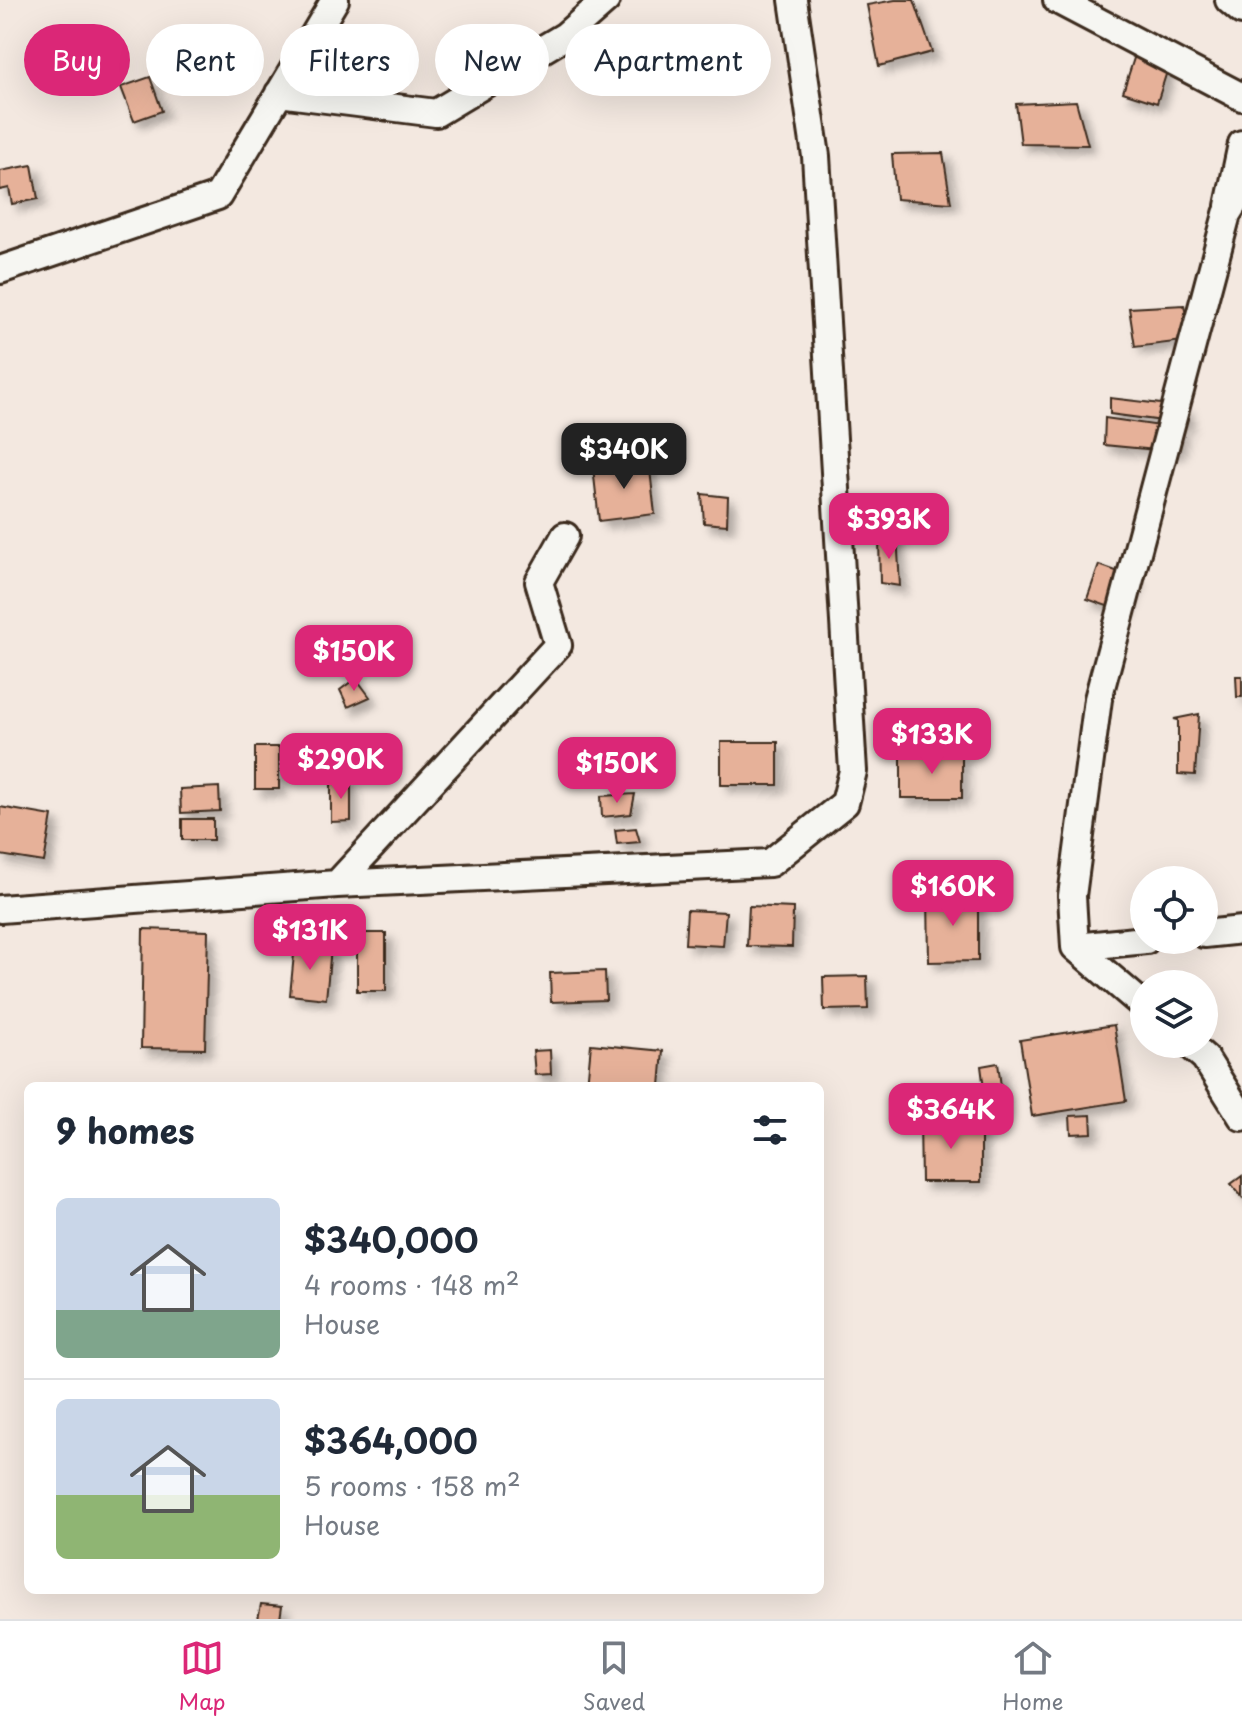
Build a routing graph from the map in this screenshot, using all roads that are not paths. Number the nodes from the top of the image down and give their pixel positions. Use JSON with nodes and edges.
{"nodes":[{"id":1,"x":335,"y":0,"type":"edge"},
{"id":2,"x":606,"y":0,"type":"edge"},
{"id":3,"x":793,"y":0,"type":"edge"},
{"id":4,"x":1057,"y":0,"type":"edge"},
{"id":5,"x":1229,"y":0,"type":"edge"},
{"id":6,"x":1242,"y":11,"type":"edge"},
{"id":7,"x":279,"y":93,"type":"junction"},
{"id":8,"x":1242,"y":97,"type":"edge"},
{"id":9,"x":1242,"y":144,"type":"edge"},
{"id":10,"x":1242,"y":190,"type":"edge"},
{"id":11,"x":1227,"y":214,"type":"junction"},
{"id":12,"x":0,"y":270,"type":"edge"},
{"id":13,"x":565,"y":536,"type":"dead end"},
{"id":14,"x":337,"y":884,"type":"junction"},
{"id":15,"x":0,"y":909,"type":"edge"},
{"id":16,"x":1242,"y":930,"type":"edge"},
{"id":17,"x":1218,"y":933,"type":"edge"},
{"id":18,"x":1130,"y":942,"type":"edge"},
{"id":19,"x":1075,"y":947,"type":"junction"},
{"id":20,"x":1130,"y":994,"type":"edge"},
{"id":21,"x":1205,"y":1058,"type":"edge"},
{"id":22,"x":1242,"y":1117,"type":"edge"}],
"edges":[{"from":1,"to":7,"type":"street"},
{"from":2,"to":7,"type":"street"},
{"from":3,"to":14,"type":"street"},
{"from":4,"to":8,"type":"street"},
{"from":5,"to":6,"type":"street"},
{"from":7,"to":12,"type":"street"},
{"from":9,"to":11,"type":"street"},
{"from":10,"to":11,"type":"street"},
{"from":11,"to":19,"type":"street"},
{"from":13,"to":14,"type":"street"},
{"from":14,"to":15,"type":"street"},
{"from":16,"to":17,"type":"street"},
{"from":18,"to":19,"type":"street"},
{"from":19,"to":20,"type":"street"},
{"from":21,"to":22,"type":"street"}]}
